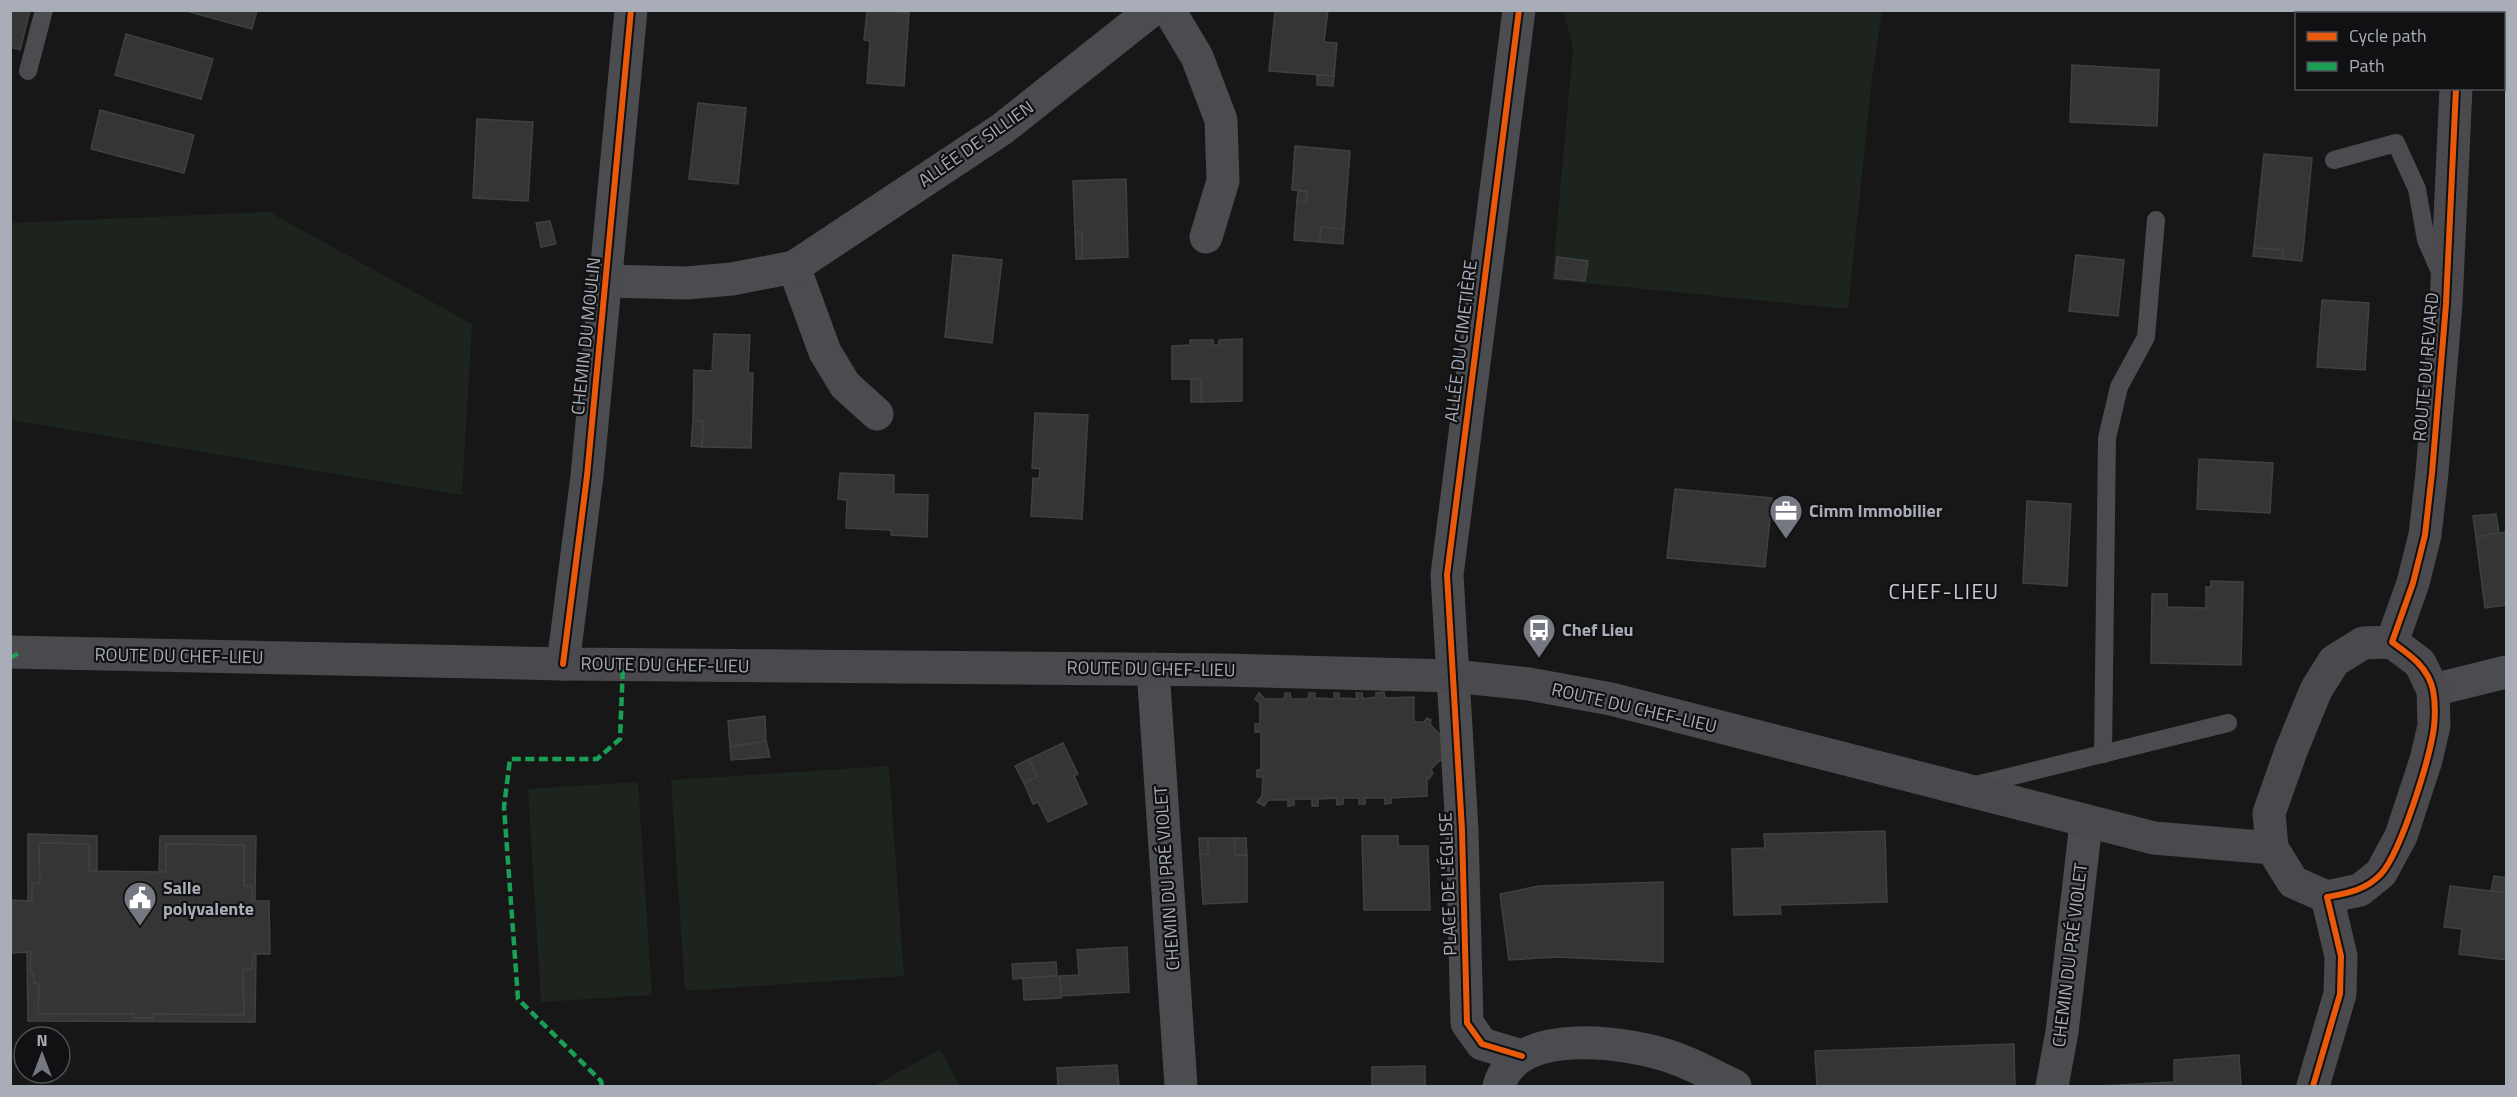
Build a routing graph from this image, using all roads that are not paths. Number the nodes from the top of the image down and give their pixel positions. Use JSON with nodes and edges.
{"nodes":[{"id":1,"x":44,"y":10,"type":"edge"},
{"id":2,"x":631,"y":10,"type":"edge"},
{"id":3,"x":1152,"y":10,"type":"edge"},
{"id":4,"x":1170,"y":10,"type":"edge"},
{"id":5,"x":1519,"y":10,"type":"edge"},
{"id":6,"x":28,"y":70,"type":"dead end"},
{"id":7,"x":2456,"y":90,"type":"edge"},
{"id":8,"x":2334,"y":160,"type":"dead end"},
{"id":9,"x":2156,"y":220,"type":"dead end"},
{"id":10,"x":1206,"y":237,"type":"dead end"},
{"id":11,"x":794,"y":267,"type":"junction"},
{"id":12,"x":607,"y":281,"type":"junction"},
{"id":13,"x":2447,"y":289,"type":"junction"},
{"id":14,"x":877,"y":414,"type":"dead end"},
{"id":15,"x":2392,"y":642,"type":"junction"},
{"id":16,"x":10,"y":652,"type":"edge"},
{"id":17,"x":563,"y":664,"type":"junction"},
{"id":18,"x":1153,"y":669,"type":"junction"},
{"id":19,"x":2506,"y":672,"type":"edge"},
{"id":20,"x":1453,"y":676,"type":"junction"},
{"id":21,"x":2433,"y":690,"type":"junction"},
{"id":22,"x":2228,"y":723,"type":"dead end"},
{"id":23,"x":2103,"y":754,"type":"junction"},
{"id":24,"x":1958,"y":789,"type":"junction"},
{"id":25,"x":2086,"y":823,"type":"junction"},
{"id":26,"x":2272,"y":848,"type":"junction"},
{"id":27,"x":2327,"y":897,"type":"junction"},
{"id":28,"x":1522,"y":1056,"type":"junction"},
{"id":29,"x":1181,"y":1086,"type":"edge"},
{"id":30,"x":1499,"y":1086,"type":"edge"},
{"id":31,"x":1735,"y":1086,"type":"edge"},
{"id":32,"x":2052,"y":1086,"type":"edge"},
{"id":33,"x":2313,"y":1086,"type":"edge"}],
"edges":[{"from":1,"to":6,"type":"lane"},
{"from":2,"to":12,"type":"street","name":"CHEMIN DU MOULIN"},
{"from":3,"to":11,"type":"street","name":"ALLÉE DE SILLIEN"},
{"from":4,"to":10,"type":"street"},
{"from":5,"to":20,"type":"street","name":"ALLÉE DU CIMETIÈRE"},
{"from":7,"to":13,"type":"main road","name":"ROUTE DU REVARD"},
{"from":8,"to":13,"type":"lane"},
{"from":9,"to":23,"type":"lane"},
{"from":11,"to":12,"type":"street","name":"ALLÉE DE SILLIEN"},
{"from":11,"to":14,"type":"street"},
{"from":12,"to":17,"type":"street","name":"CHEMIN DU MOULIN"},
{"from":13,"to":15,"type":"main road","name":"ROUTE DU REVARD"},
{"from":15,"to":21,"type":"main road"},
{"from":15,"to":26,"type":"main road"},
{"from":16,"to":17,"type":"main road","name":"ROUTE DU CHEF-LIEU"},
{"from":17,"to":18,"type":"main road","name":"ROUTE DU CHEF-LIEU"},
{"from":18,"to":20,"type":"main road","name":"ROUTE DU CHEF-LIEU"},
{"from":18,"to":29,"type":"street","name":"CHEMIN DU PRÉ VIOLET"},
{"from":19,"to":21,"type":"street"},
{"from":20,"to":24,"type":"main road","name":"ROUTE DU CHEF-LIEU"},
{"from":20,"to":28,"type":"street","name":"PLACE DE L'ÉGLISE"},
{"from":21,"to":27,"type":"main road"},
{"from":22,"to":23,"type":"lane"},
{"from":23,"to":24,"type":"lane"},
{"from":24,"to":25,"type":"main road","name":"ROUTE DU CHEF-LIEU"},
{"from":25,"to":26,"type":"main road","name":"ROUTE DU CHEF-LIEU"},
{"from":25,"to":32,"type":"street","name":"CHEMIN DU PRÉ VIOLET"},
{"from":26,"to":27,"type":"main road"},
{"from":27,"to":33,"type":"main road"},
{"from":28,"to":30,"type":"street"},
{"from":28,"to":31,"type":"street"}]}
